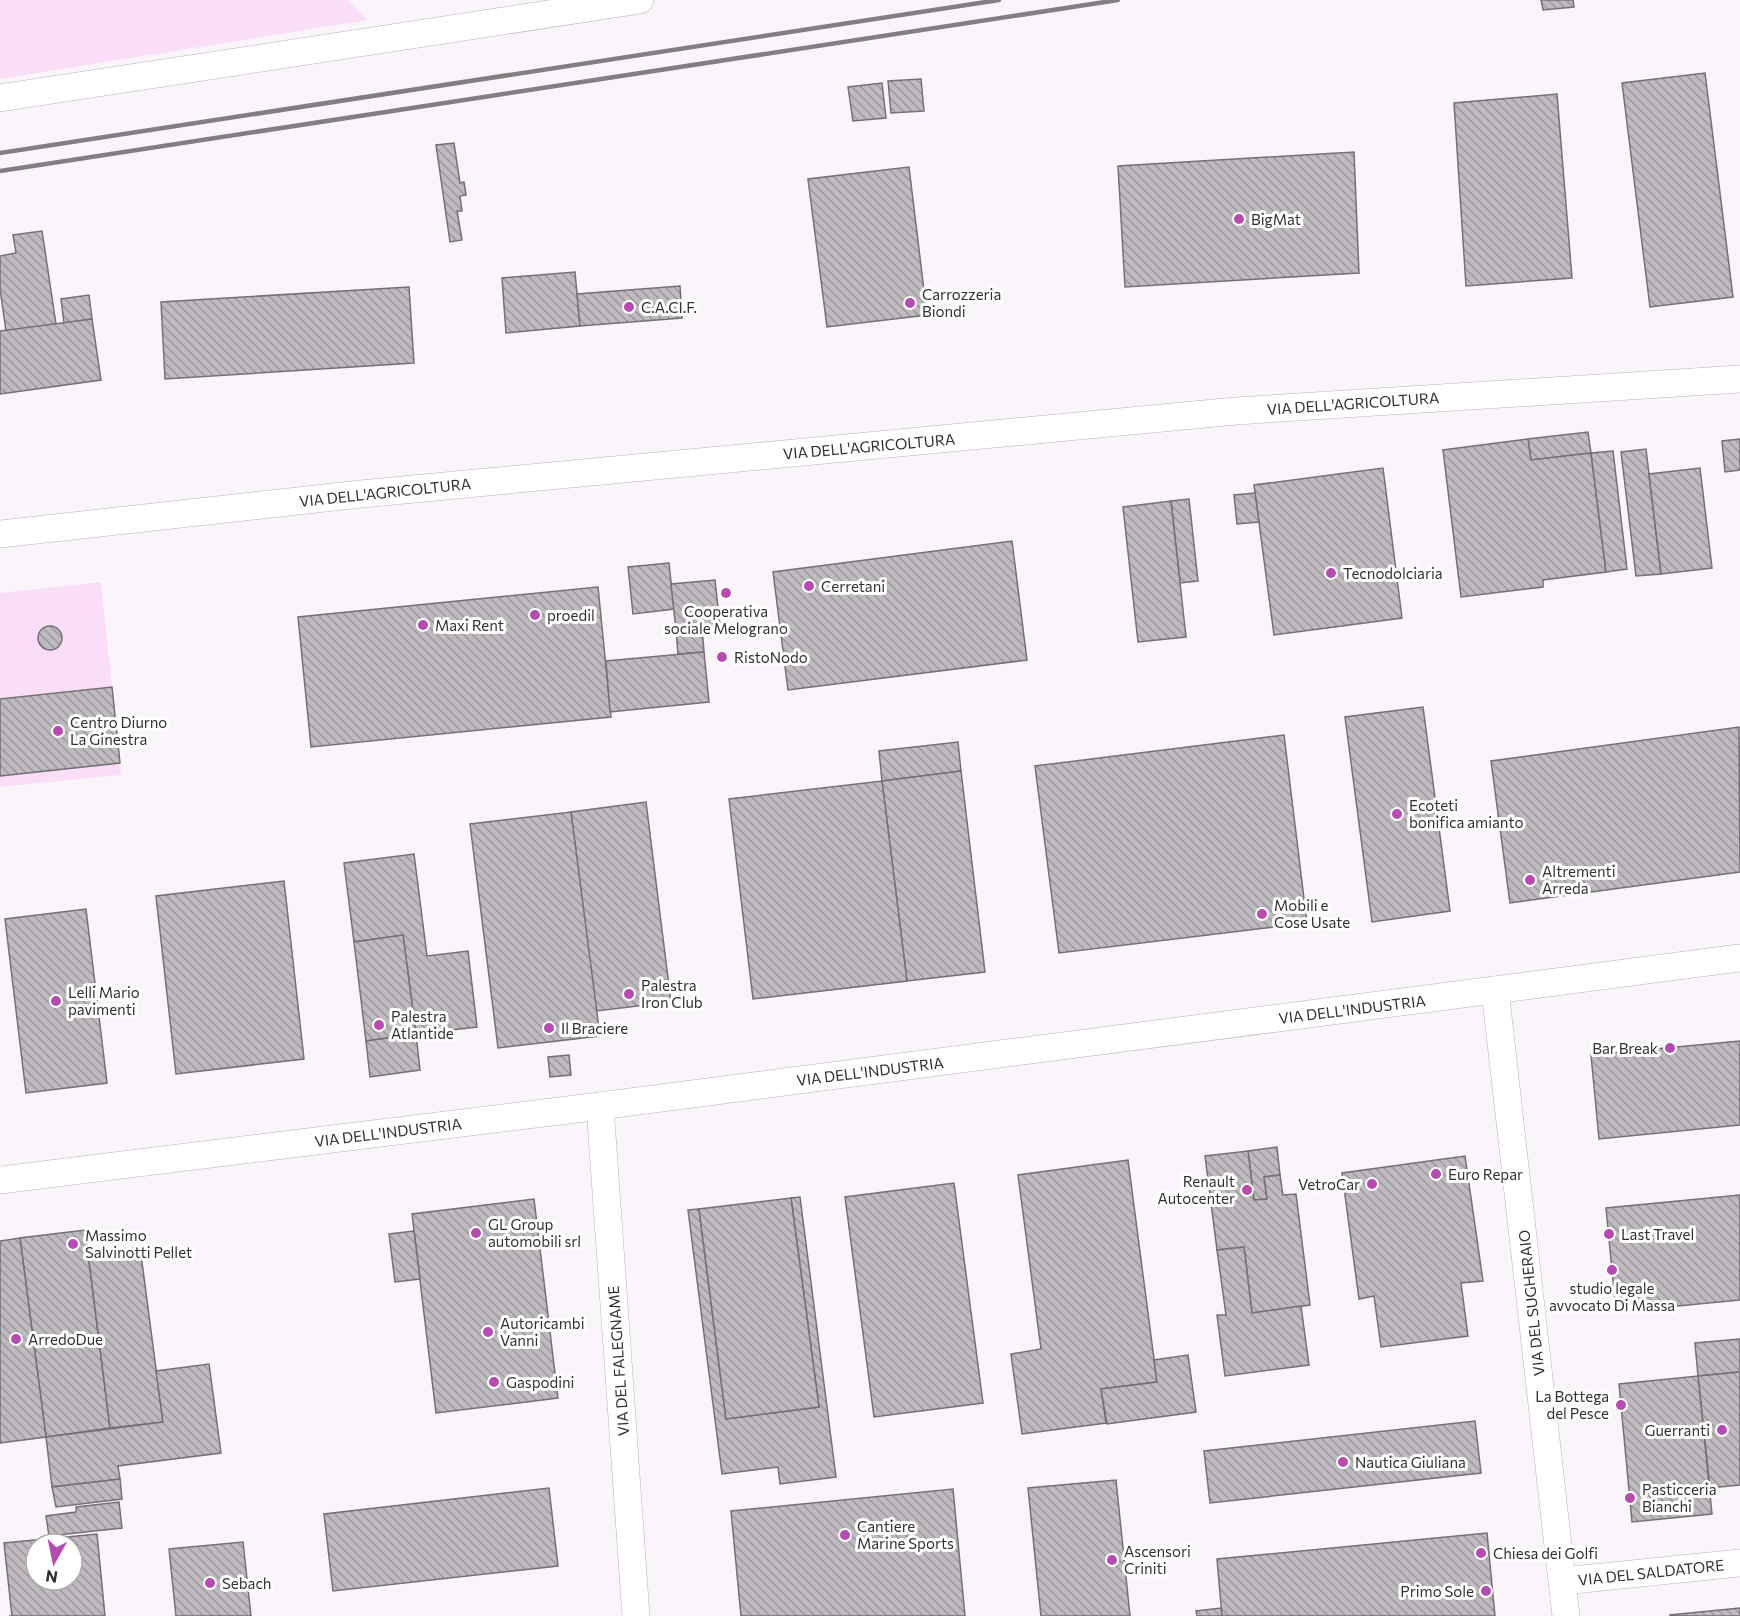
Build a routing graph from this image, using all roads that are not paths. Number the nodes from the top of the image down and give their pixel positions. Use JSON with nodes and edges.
{"nodes":[{"id":1,"x":640,"y":0,"type":"edge"},
{"id":2,"x":0,"y":98,"type":"edge"},
{"id":3,"x":1740,"y":379,"type":"edge"},
{"id":4,"x":0,"y":534,"type":"edge"},
{"id":5,"x":1740,"y":958,"type":"edge"},
{"id":6,"x":1495,"y":990,"type":"junction"},
{"id":7,"x":600,"y":1106,"type":"junction"},
{"id":8,"x":0,"y":1180,"type":"edge"},
{"id":9,"x":1740,"y":1563,"type":"edge"},
{"id":10,"x":1563,"y":1581,"type":"junction"},
{"id":11,"x":636,"y":1616,"type":"edge"},
{"id":12,"x":1566,"y":1616,"type":"edge"}],
"edges":[{"from":1,"to":2,"type":"street"},
{"from":3,"to":4,"type":"street","name":"VIA DELL'AGRICOLTURA"},
{"from":5,"to":6,"type":"street","name":"VIA DELL'INDUSTRIA"},
{"from":6,"to":7,"type":"street","name":"VIA DELL'INDUSTRIA"},
{"from":6,"to":10,"type":"street","name":"VIA DEL SUGHERAIO"},
{"from":7,"to":8,"type":"street","name":"VIA DELL'INDUSTRIA"},
{"from":7,"to":11,"type":"street","name":"VIA DEL FALEGNAME"},
{"from":9,"to":10,"type":"street","name":"VIA DEL SALDATORE"},
{"from":10,"to":12,"type":"street","name":"VIA DEL SUGHERAIO"}]}
